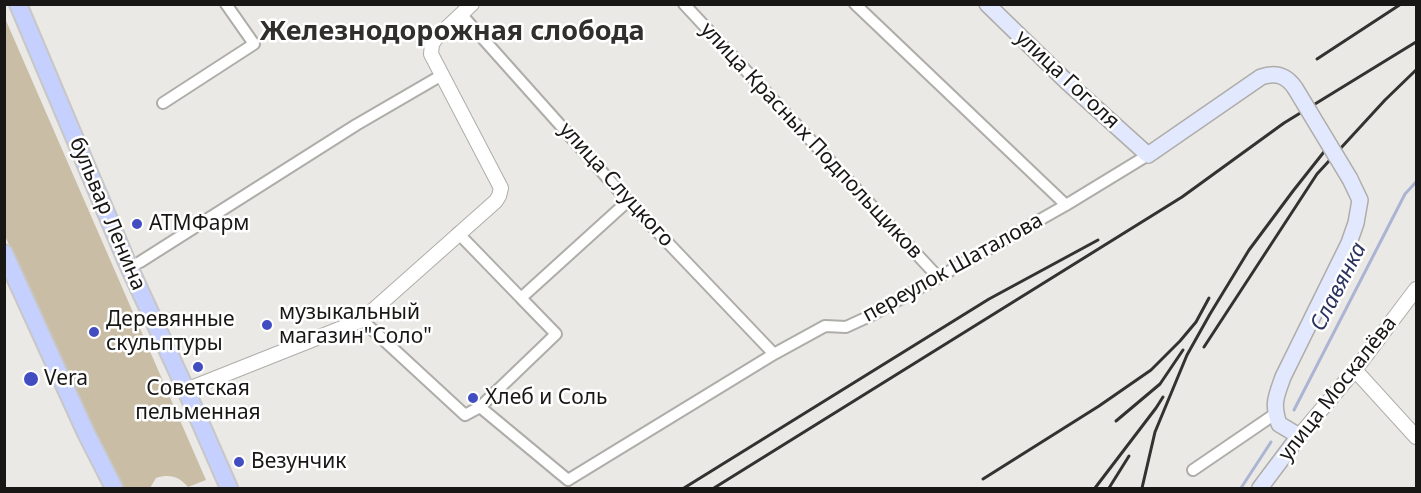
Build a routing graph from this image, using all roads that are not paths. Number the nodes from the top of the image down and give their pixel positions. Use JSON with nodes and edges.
{"nodes":[{"id":1,"x":18,"y":4,"type":"edge"},
{"id":2,"x":226,"y":4,"type":"edge"},
{"id":3,"x":684,"y":4,"type":"edge"},
{"id":4,"x":855,"y":4,"type":"edge"},
{"id":5,"x":987,"y":4,"type":"edge"},
{"id":6,"x":466,"y":9,"type":"edge"},
{"id":7,"x":442,"y":75,"type":"junction"},
{"id":8,"x":163,"y":103,"type":"dead end"},
{"id":9,"x":1148,"y":155,"type":"junction"},
{"id":10,"x":628,"y":201,"type":"junction"},
{"id":11,"x":1066,"y":206,"type":"junction"},
{"id":12,"x":458,"y":233,"type":"junction"},
{"id":13,"x":4,"y":253,"type":"edge"},
{"id":14,"x":129,"y":267,"type":"junction"},
{"id":15,"x":938,"y":277,"type":"junction"},
{"id":16,"x":1416,"y":289,"type":"edge"},
{"id":17,"x":521,"y":298,"type":"junction"},
{"id":18,"x":362,"y":320,"type":"junction"},
{"id":19,"x":774,"y":354,"type":"junction"},
{"id":20,"x":1355,"y":370,"type":"junction"},
{"id":21,"x":186,"y":390,"type":"junction"},
{"id":22,"x":480,"y":407,"type":"junction"},
{"id":23,"x":1275,"y":414,"type":"junction"},
{"id":24,"x":1299,"y":436,"type":"junction"},
{"id":25,"x":1416,"y":437,"type":"edge"},
{"id":26,"x":1193,"y":470,"type":"dead end"},
{"id":27,"x":114,"y":489,"type":"edge"},
{"id":28,"x":229,"y":489,"type":"edge"},
{"id":29,"x":1260,"y":489,"type":"edge"}],
"edges":[{"from":1,"to":14,"type":"main road","name":"бульвар Ленина"},
{"from":2,"to":8,"type":"street"},
{"from":3,"to":15,"type":"street","name":"улица Красных Подпольщиков"},
{"from":4,"to":11,"type":"street"},
{"from":5,"to":9,"type":"main road","name":"улица Гоголя"},
{"from":6,"to":7,"type":"street"},
{"from":6,"to":10,"type":"street","name":"улица Слуцкого"},
{"from":7,"to":12,"type":"street"},
{"from":7,"to":14,"type":"street"},
{"from":9,"to":11,"type":"street","name":"переулок Шаталова"},
{"from":9,"to":23,"type":"main road","bridge":true},
{"from":10,"to":17,"type":"street"},
{"from":10,"to":19,"type":"street","name":"улица Слуцкого"},
{"from":11,"to":15,"type":"street","name":"переулок Шаталова"},
{"from":12,"to":17,"type":"street"},
{"from":12,"to":18,"type":"street"},
{"from":13,"to":27,"type":"main road"},
{"from":14,"to":21,"type":"main road","name":"бульвар Ленина"},
{"from":15,"to":19,"type":"street","name":"переулок Шаталова"},
{"from":16,"to":20,"type":"street","name":"улица Москалёва"},
{"from":17,"to":22,"type":"street"},
{"from":18,"to":21,"type":"street"},
{"from":18,"to":22,"type":"street"},
{"from":19,"to":22,"type":"street","name":"переулок Шаталова"},
{"from":20,"to":24,"type":"street","name":"улица Москалёва"},
{"from":20,"to":25,"type":"street"},
{"from":21,"to":28,"type":"main road","name":"бульвар Ленина"},
{"from":23,"to":24,"type":"main road"},
{"from":23,"to":26,"type":"street"},
{"from":24,"to":29,"type":"main road","name":"улица Москалёва"}]}
